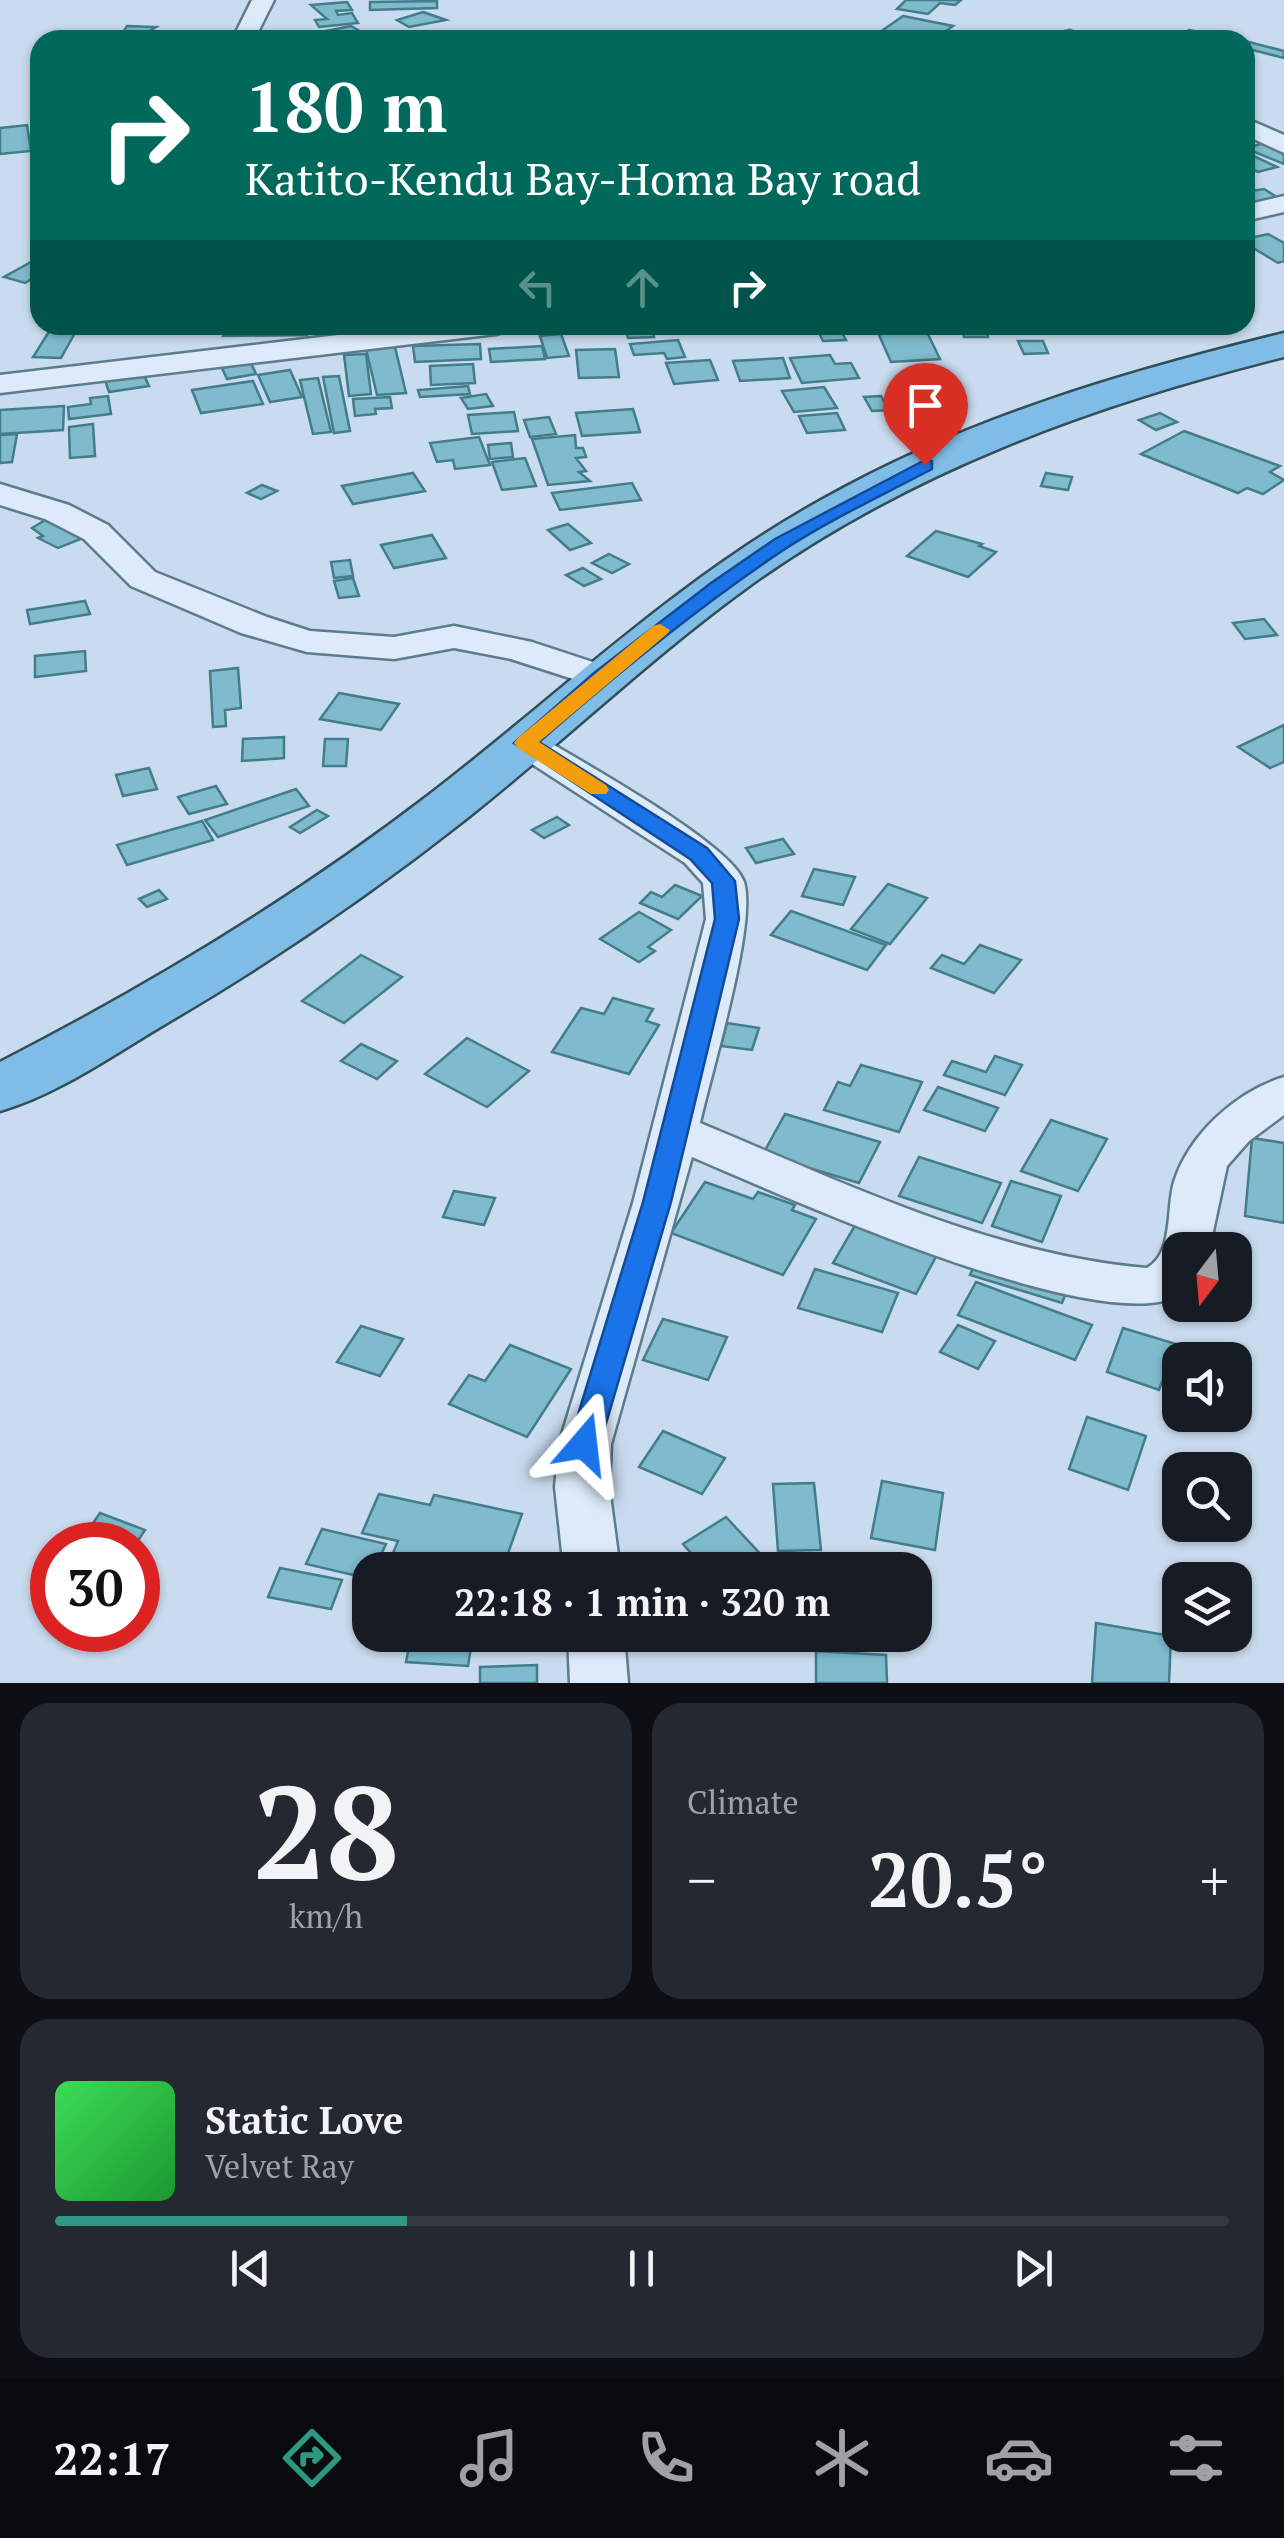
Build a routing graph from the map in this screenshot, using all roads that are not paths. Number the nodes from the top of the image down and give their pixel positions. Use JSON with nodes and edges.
{"nodes":[{"id":1,"x":263,"y":0,"type":"edge"},
{"id":2,"x":248,"y":30,"type":"edge"},
{"id":3,"x":1255,"y":130,"type":"edge"},
{"id":4,"x":1284,"y":145,"type":"edge"},
{"id":5,"x":1284,"y":204,"type":"edge"},
{"id":6,"x":1255,"y":211,"type":"edge"},
{"id":7,"x":320,"y":335,"type":"edge"},
{"id":8,"x":1284,"y":345,"type":"edge"},
{"id":9,"x":3,"y":391,"type":"edge"},
{"id":10,"x":0,"y":494,"type":"edge"},
{"id":11,"x":601,"y":677,"type":"junction"},
{"id":12,"x":525,"y":743,"type":"junction"},
{"id":13,"x":0,"y":1089,"type":"edge"},
{"id":14,"x":1284,"y":1093,"type":"edge"},
{"id":15,"x":674,"y":1131,"type":"junction"},
{"id":16,"x":1192,"y":1232,"type":"edge"},
{"id":17,"x":1162,"y":1282,"type":"edge"},
{"id":18,"x":590,"y":1552,"type":"edge"},
{"id":19,"x":597,"y":1652,"type":"edge"},
{"id":20,"x":600,"y":1683,"type":"edge"}],
"edges":[{"from":1,"to":2,"type":"street"},
{"from":3,"to":4,"type":"street"},
{"from":5,"to":6,"type":"street"},
{"from":7,"to":9,"type":"street"},
{"from":8,"to":11,"type":"highway"},
{"from":10,"to":11,"type":"street"},
{"from":11,"to":12,"type":"highway"},
{"from":12,"to":13,"type":"highway"},
{"from":12,"to":15,"type":"street"},
{"from":14,"to":16,"type":"street"},
{"from":15,"to":17,"type":"street"},
{"from":15,"to":18,"type":"street"},
{"from":19,"to":20,"type":"street"}]}
